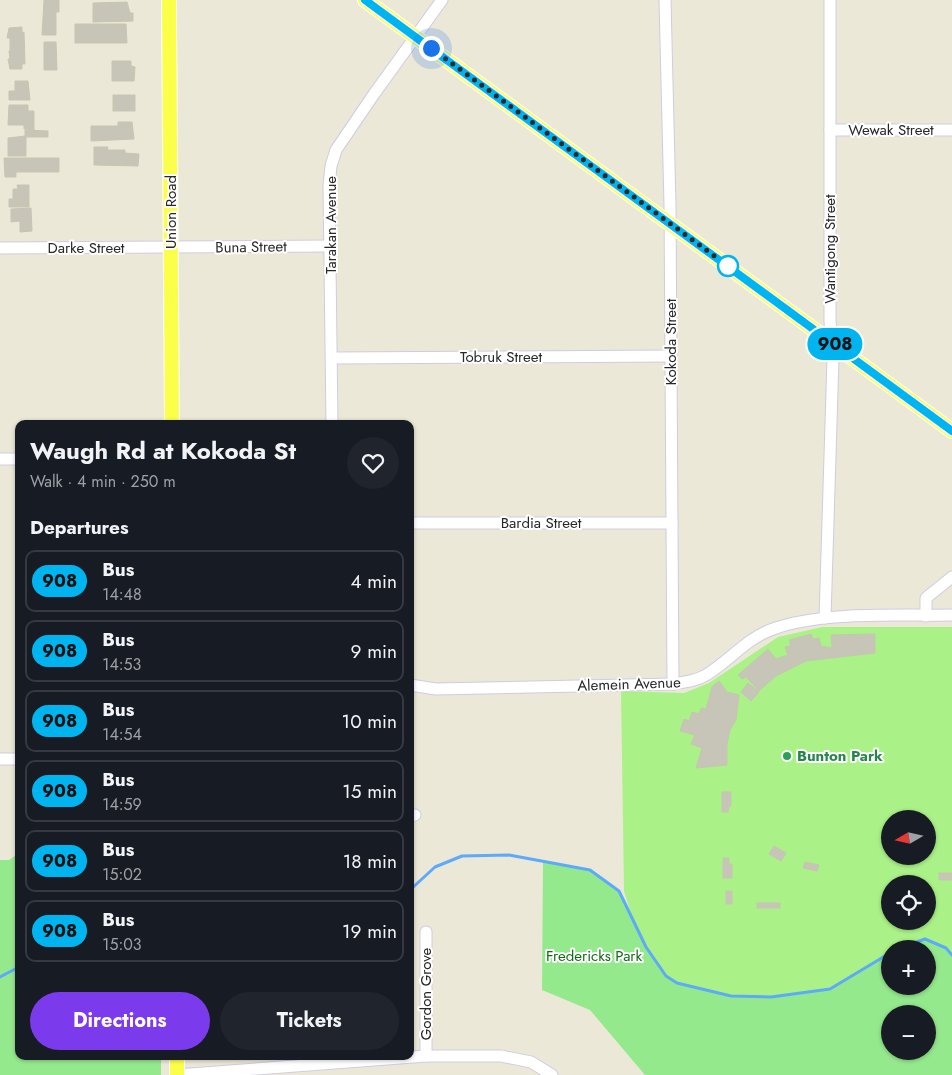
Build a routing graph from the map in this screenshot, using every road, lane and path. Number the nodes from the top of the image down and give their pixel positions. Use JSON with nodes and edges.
{"nodes":[{"id":1,"x":169,"y":0,"type":"edge"},
{"id":2,"x":365,"y":0,"type":"edge"},
{"id":3,"x":442,"y":0,"type":"edge"},
{"id":4,"x":665,"y":0,"type":"edge"},
{"id":5,"x":830,"y":0,"type":"edge"},
{"id":6,"x":415,"y":37,"type":"junction"},
{"id":7,"x":830,"y":130,"type":"junction"},
{"id":8,"x":952,"y":130,"type":"edge"},
{"id":9,"x":670,"y":223,"type":"junction"},
{"id":10,"x":331,"y":246,"type":"junction"},
{"id":11,"x":0,"y":248,"type":"edge"},
{"id":12,"x":171,"y":248,"type":"junction"},
{"id":13,"x":832,"y":342,"type":"junction"},
{"id":14,"x":671,"y":356,"type":"junction"},
{"id":15,"x":332,"y":358,"type":"junction"},
{"id":16,"x":172,"y":420,"type":"edge"},
{"id":17,"x":332,"y":420,"type":"edge"},
{"id":18,"x":952,"y":431,"type":"edge"},
{"id":19,"x":0,"y":459,"type":"edge"},
{"id":20,"x":15,"y":459,"type":"edge"},
{"id":21,"x":414,"y":523,"type":"edge"},
{"id":22,"x":672,"y":523,"type":"junction"},
{"id":23,"x":952,"y":577,"type":"edge"},
{"id":24,"x":952,"y":615,"type":"edge"},
{"id":25,"x":926,"y":616,"type":"junction"},
{"id":26,"x":825,"y":618,"type":"junction"},
{"id":27,"x":673,"y":684,"type":"junction"},
{"id":28,"x":414,"y":685,"type":"edge"},
{"id":29,"x":0,"y":759,"type":"edge"},
{"id":30,"x":15,"y":760,"type":"edge"},
{"id":31,"x":426,"y":932,"type":"dead end"},
{"id":32,"x":426,"y":1056,"type":"junction"},
{"id":33,"x":414,"y":1057,"type":"edge"},
{"id":34,"x":177,"y":1060,"type":"edge"},
{"id":35,"x":374,"y":1060,"type":"edge"},
{"id":36,"x":177,"y":1075,"type":"edge"},
{"id":37,"x":552,"y":1075,"type":"edge"}],
"edges":[{"from":1,"to":12,"type":"main road","name":"Union Road"},
{"from":2,"to":6,"type":"main road"},
{"from":3,"to":6,"type":"street","name":"Tarakan Avenue"},
{"from":4,"to":9,"type":"street","name":"Kokoda Street"},
{"from":5,"to":7,"type":"street","name":"Wantigong Street"},
{"from":6,"to":9,"type":"main road"},
{"from":6,"to":10,"type":"street","name":"Tarakan Avenue"},
{"from":7,"to":8,"type":"street","name":"Wewak Street"},
{"from":7,"to":13,"type":"street","name":"Wantigong Street"},
{"from":9,"to":13,"type":"main road"},
{"from":9,"to":14,"type":"street","name":"Kokoda Street"},
{"from":10,"to":12,"type":"street","name":"Buna Street"},
{"from":10,"to":15,"type":"street","name":"Tarakan Avenue"},
{"from":11,"to":12,"type":"street","name":"Darke Street"},
{"from":12,"to":16,"type":"main road","name":"Union Road"},
{"from":13,"to":18,"type":"main road"},
{"from":13,"to":26,"type":"street","name":"Wantigong Street"},
{"from":14,"to":15,"type":"street","name":"Tobruk Street"},
{"from":14,"to":22,"type":"street","name":"Kokoda Street"},
{"from":15,"to":17,"type":"street","name":"Tarakan Avenue"},
{"from":19,"to":20,"type":"street"},
{"from":21,"to":22,"type":"street","name":"Bardia Street"},
{"from":22,"to":27,"type":"street","name":"Kokoda Street"},
{"from":23,"to":25,"type":"street"},
{"from":24,"to":25,"type":"street","name":"Alemein Avenue"},
{"from":25,"to":26,"type":"street","name":"Alemein Avenue"},
{"from":26,"to":27,"type":"street","name":"Alemein Avenue"},
{"from":27,"to":28,"type":"street","name":"Alemein Avenue"},
{"from":29,"to":30,"type":"street"},
{"from":31,"to":32,"type":"street","name":"Gordon Grove"},
{"from":32,"to":33,"type":"street"},
{"from":32,"to":37,"type":"street"},
{"from":34,"to":36,"type":"main road"},
{"from":35,"to":36,"type":"street"}]}
